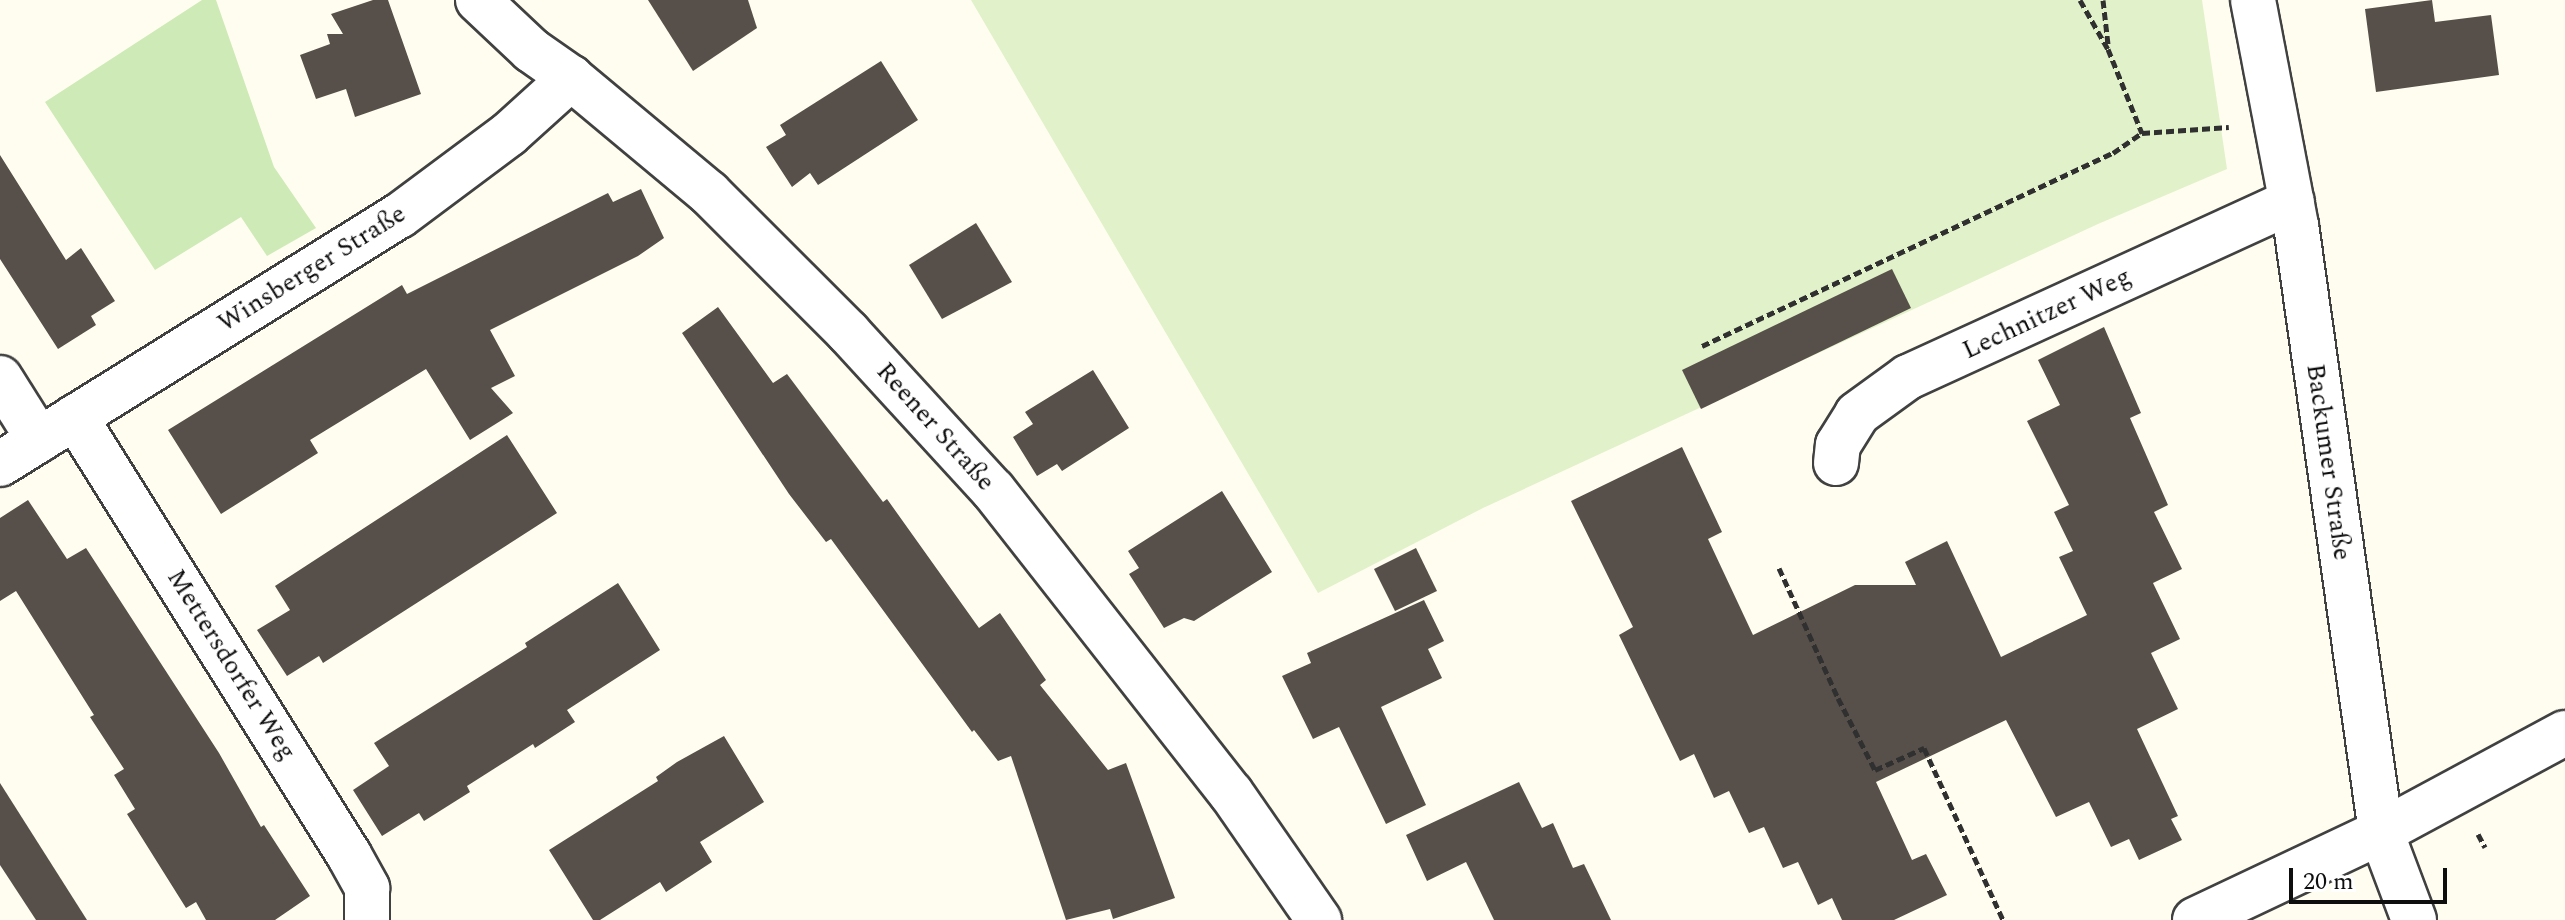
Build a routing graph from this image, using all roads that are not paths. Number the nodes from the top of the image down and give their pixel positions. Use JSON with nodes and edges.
{"nodes":[{"id":1,"x":478,"y":0,"type":"edge"},
{"id":2,"x":2253,"y":0,"type":"edge"},
{"id":3,"x":571,"y":78,"type":"junction"},
{"id":4,"x":2292,"y":201,"type":"junction"},
{"id":5,"x":0,"y":378,"type":"edge"},
{"id":6,"x":57,"y":429,"type":"junction"},
{"id":7,"x":1836,"y":463,"type":"dead end"},
{"id":8,"x":0,"y":464,"type":"edge"},
{"id":9,"x":2565,"y":733,"type":"edge"},
{"id":10,"x":2381,"y":832,"type":"junction"},
{"id":11,"x":367,"y":920,"type":"edge"},
{"id":12,"x":1319,"y":920,"type":"edge"},
{"id":13,"x":2195,"y":920,"type":"edge"},
{"id":14,"x":2414,"y":920,"type":"edge"}],
"edges":[{"from":1,"to":3,"type":"street","name":"Reener Straße"},
{"from":2,"to":4,"type":"street","name":"Backumer Straße"},
{"from":3,"to":6,"type":"street","name":"Winsberger Straße"},
{"from":3,"to":12,"type":"street","name":"Reener Straße"},
{"from":4,"to":7,"type":"street","name":"Lechnitzer Weg"},
{"from":4,"to":10,"type":"street","name":"Backumer Straße"},
{"from":5,"to":6,"type":"street"},
{"from":6,"to":8,"type":"street","name":"Winsberger Straße"},
{"from":6,"to":11,"type":"street","name":"Mettersdorfer Weg"},
{"from":9,"to":10,"type":"street"},
{"from":10,"to":13,"type":"street"},
{"from":10,"to":14,"type":"street","name":"Backumer Straße"}]}
